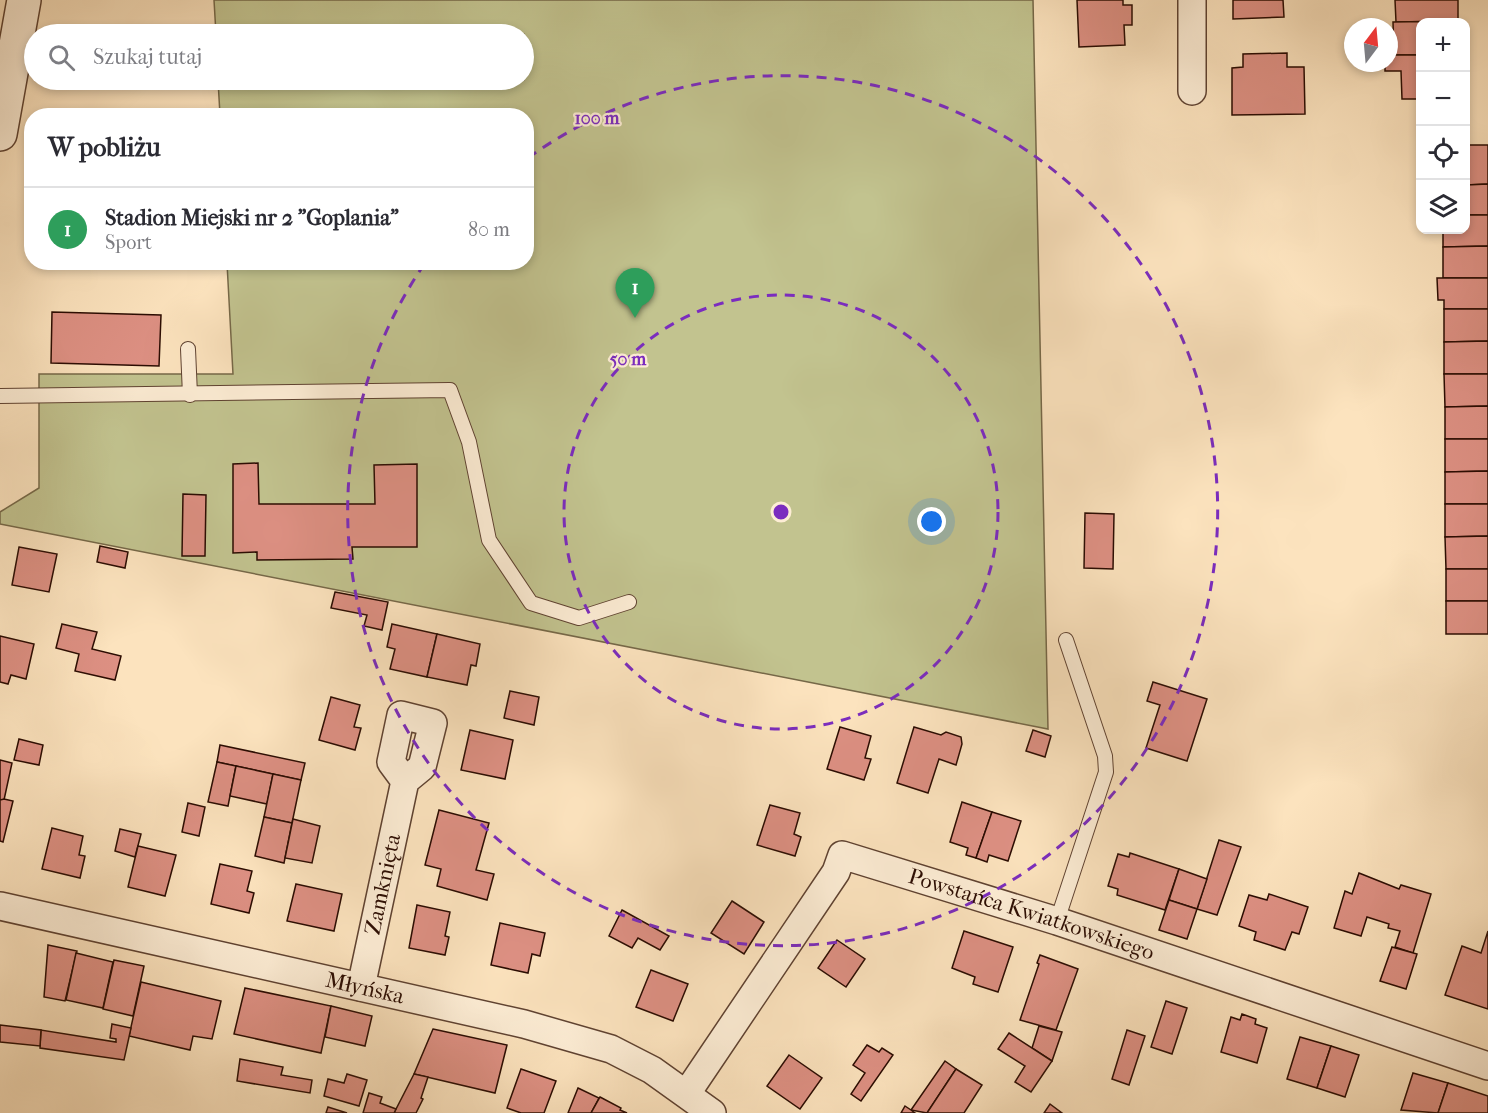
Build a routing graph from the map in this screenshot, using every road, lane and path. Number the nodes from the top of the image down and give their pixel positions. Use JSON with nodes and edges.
{"nodes":[{"id":1,"x":24,"y":0,"type":"edge"},
{"id":2,"x":1192,"y":0,"type":"edge"},
{"id":3,"x":1192,"y":91,"type":"dead end"},
{"id":4,"x":0,"y":134,"type":"edge"},
{"id":5,"x":188,"y":349,"type":"dead end"},
{"id":6,"x":190,"y":395,"type":"junction"},
{"id":7,"x":0,"y":396,"type":"edge"},
{"id":8,"x":628,"y":602,"type":"dead end"},
{"id":9,"x":1066,"y":640,"type":"dead end"},
{"id":10,"x":405,"y":781,"type":"dead end"},
{"id":11,"x":0,"y":906,"type":"edge"},
{"id":12,"x":1057,"y":921,"type":"junction"},
{"id":13,"x":361,"y":987,"type":"junction"},
{"id":14,"x":1488,"y":1066,"type":"edge"},
{"id":15,"x":687,"y":1093,"type":"junction"},
{"id":16,"x":712,"y":1113,"type":"edge"}],
"edges":[{"from":1,"to":4,"type":"street"},
{"from":2,"to":3,"type":"street"},
{"from":5,"to":6,"type":"lane"},
{"from":6,"to":7,"type":"lane"},
{"from":6,"to":8,"type":"lane"},
{"from":9,"to":12,"type":"lane"},
{"from":10,"to":13,"type":"street","name":"Zamknięta"},
{"from":11,"to":13,"type":"street","name":"Młyńska"},
{"from":12,"to":14,"type":"street","name":"Powstańca Kwiatkowskiego"},
{"from":12,"to":15,"type":"street","name":"Powstańca Kwiatkowskiego"},
{"from":13,"to":15,"type":"street","name":"Młyńska"},
{"from":15,"to":16,"type":"street","name":"Młyńska"}]}
